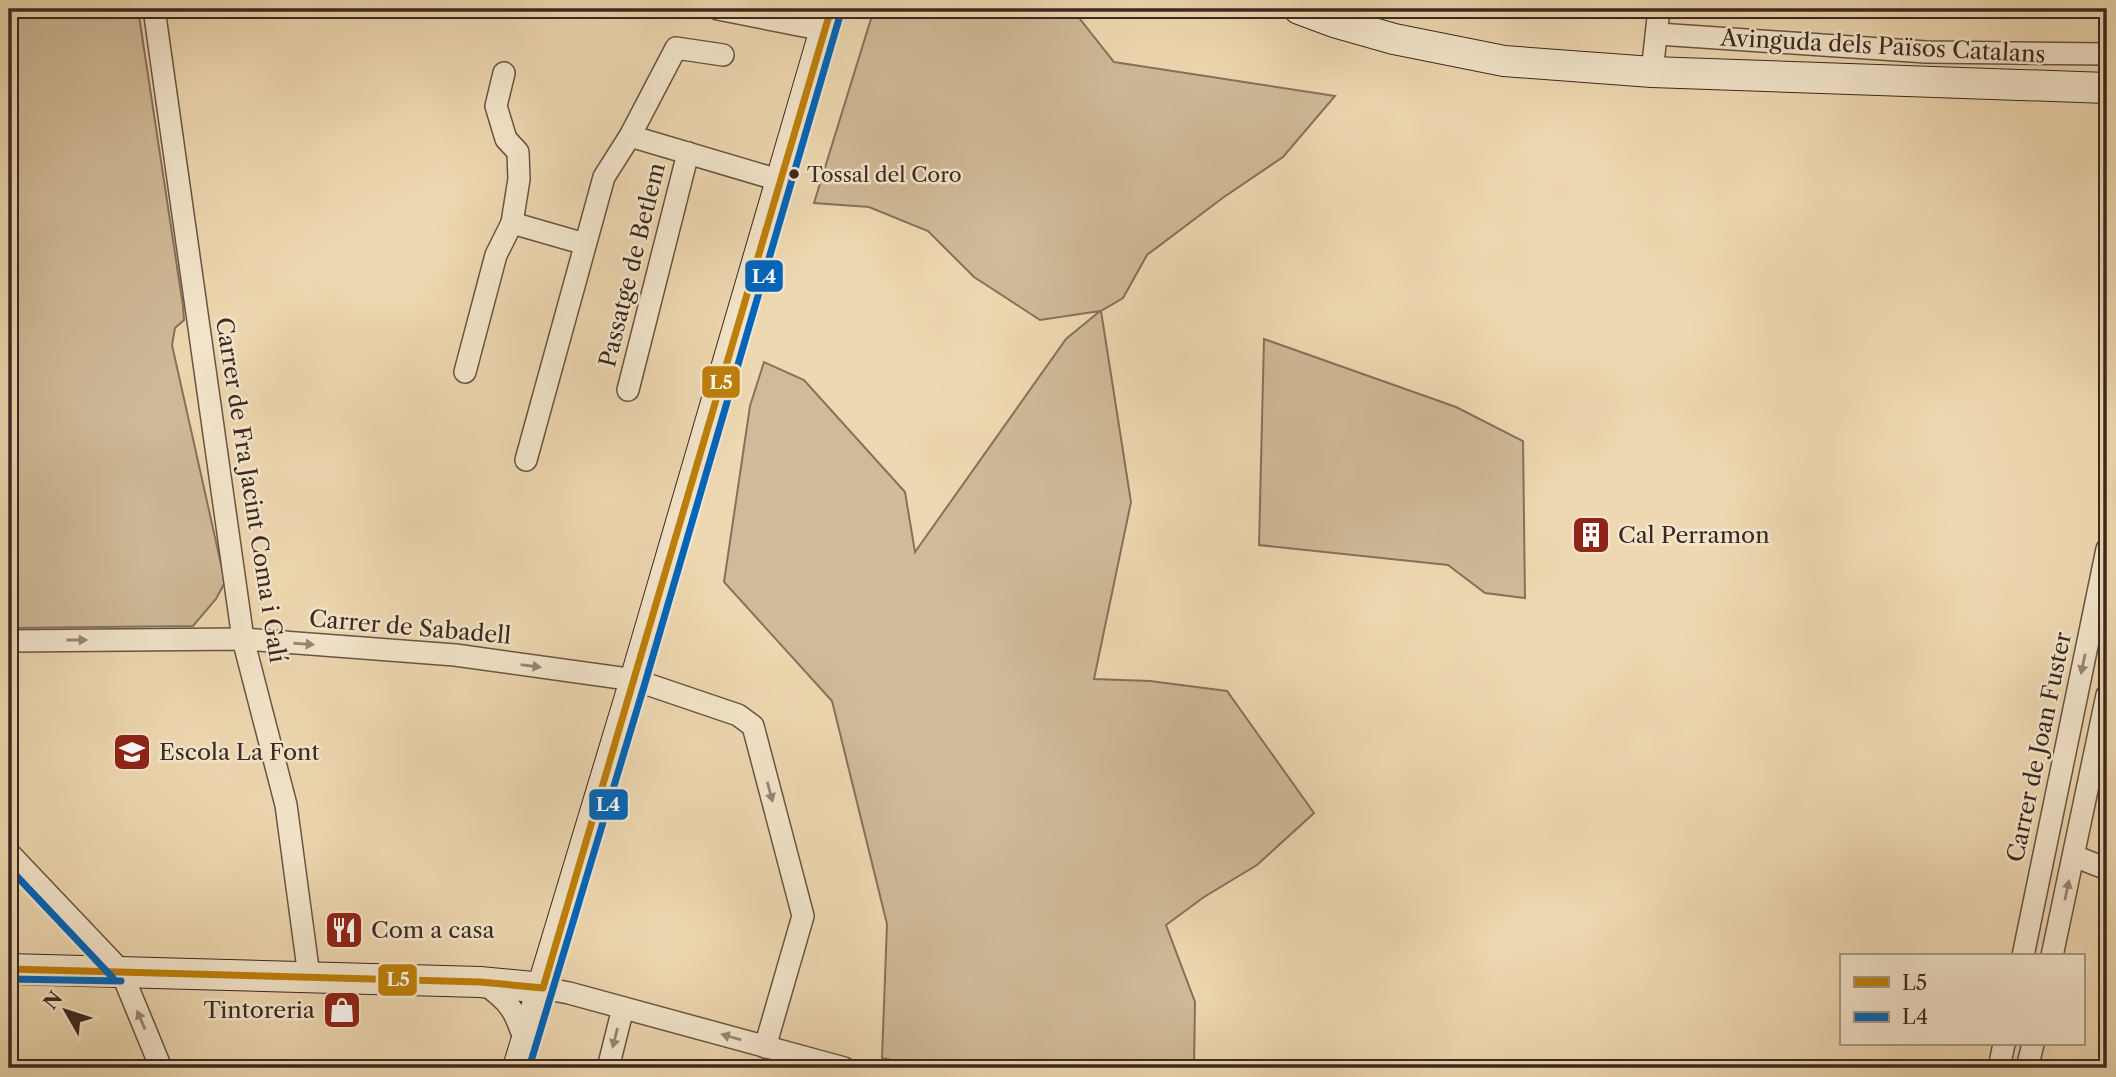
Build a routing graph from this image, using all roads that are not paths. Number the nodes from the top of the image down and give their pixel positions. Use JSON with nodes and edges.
{"nodes":[{"id":1,"x":154,"y":9,"type":"edge"},
{"id":2,"x":718,"y":9,"type":"edge"},
{"id":3,"x":1298,"y":9,"type":"edge"},
{"id":4,"x":1659,"y":9,"type":"edge"},
{"id":5,"x":827,"y":20,"type":"edge"},
{"id":6,"x":1658,"y":34,"type":"junction"},
{"id":7,"x":2107,"y":54,"type":"edge"},
{"id":8,"x":723,"y":55,"type":"dead end"},
{"id":9,"x":504,"y":73,"type":"dead end"},
{"id":10,"x":1666,"y":73,"type":"junction"},
{"id":11,"x":2107,"y":88,"type":"edge"},
{"id":12,"x":630,"y":136,"type":"junction"},
{"id":13,"x":688,"y":153,"type":"junction"},
{"id":14,"x":782,"y":181,"type":"junction"},
{"id":15,"x":512,"y":223,"type":"junction"},
{"id":16,"x":585,"y":244,"type":"junction"},
{"id":17,"x":465,"y":372,"type":"dead end"},
{"id":18,"x":628,"y":390,"type":"dead end"},
{"id":19,"x":526,"y":460,"type":"dead end"},
{"id":20,"x":2107,"y":549,"type":"edge"},
{"id":21,"x":243,"y":639,"type":"junction"},
{"id":22,"x":9,"y":641,"type":"edge"},
{"id":23,"x":635,"y":680,"type":"junction"},
{"id":24,"x":2107,"y":695,"type":"edge"},
{"id":25,"x":9,"y":853,"type":"edge"},
{"id":26,"x":2074,"y":856,"type":"junction"},
{"id":27,"x":2107,"y":869,"type":"edge"},
{"id":28,"x":2023,"y":954,"type":"edge"},
{"id":29,"x":2052,"y":954,"type":"edge"},
{"id":30,"x":9,"y":969,"type":"edge"},
{"id":31,"x":121,"y":971,"type":"junction"},
{"id":32,"x":309,"y":976,"type":"junction"},
{"id":33,"x":480,"y":982,"type":"junction"},
{"id":34,"x":543,"y":988,"type":"junction"},
{"id":35,"x":623,"y":1008,"type":"junction"},
{"id":36,"x":765,"y":1046,"type":"junction"},
{"id":37,"x":2004,"y":1046,"type":"edge"},
{"id":38,"x":2032,"y":1046,"type":"edge"},
{"id":39,"x":521,"y":1055,"type":"edge"},
{"id":40,"x":161,"y":1068,"type":"edge"},
{"id":41,"x":608,"y":1068,"type":"edge"},
{"id":42,"x":844,"y":1068,"type":"edge"},
{"id":43,"x":1999,"y":1068,"type":"edge"},
{"id":44,"x":2027,"y":1068,"type":"edge"}],
"edges":[{"from":1,"to":21,"type":"street","name":"Carrer de Fra Jacint Coma i Galí"},
{"from":2,"to":5,"type":"street"},
{"from":3,"to":10,"type":"street","name":"Avinguda dels Països Catalans"},
{"from":4,"to":6,"type":"street"},
{"from":5,"to":14,"type":"street"},
{"from":6,"to":7,"type":"street","name":"Avinguda dels Països Catalans"},
{"from":6,"to":10,"type":"street"},
{"from":8,"to":12,"type":"street"},
{"from":9,"to":15,"type":"street"},
{"from":10,"to":11,"type":"street","name":"Avinguda dels Països Catalans"},
{"from":12,"to":13,"type":"street"},
{"from":12,"to":16,"type":"street"},
{"from":13,"to":14,"type":"street"},
{"from":13,"to":18,"type":"street","name":"Passatge de Betlem"},
{"from":14,"to":23,"type":"street"},
{"from":15,"to":16,"type":"street"},
{"from":15,"to":17,"type":"street"},
{"from":16,"to":19,"type":"street"},
{"from":20,"to":28,"type":"street","name":"Carrer de Joan Fuster","one_way":true},
{"from":22,"to":21,"type":"street","name":"Carrer de Sabadell","one_way":true},
{"from":21,"to":23,"type":"street","name":"Carrer de Sabadell","one_way":true},
{"from":21,"to":32,"type":"street","name":"Carrer de Fra Jacint Coma i Galí"},
{"from":23,"to":34,"type":"street"},
{"from":23,"to":36,"type":"street","name":"Carrer de Sabadell","one_way":true},
{"from":24,"to":26,"type":"street"},
{"from":25,"to":31,"type":"street"},
{"from":26,"to":27,"type":"street"},
{"from":29,"to":26,"type":"street","one_way":true},
{"from":30,"to":31,"type":"street"},
{"from":31,"to":32,"type":"street"},
{"from":40,"to":31,"type":"street","one_way":true},
{"from":32,"to":33,"type":"street"},
{"from":33,"to":34,"type":"street"},
{"from":33,"to":39,"type":"street"},
{"from":34,"to":35,"type":"street"},
{"from":34,"to":39,"type":"street"},
{"from":36,"to":35,"type":"street","one_way":true},
{"from":35,"to":41,"type":"street","one_way":true},
{"from":36,"to":42,"type":"street"},
{"from":37,"to":43,"type":"street"},
{"from":38,"to":44,"type":"street"}]}
